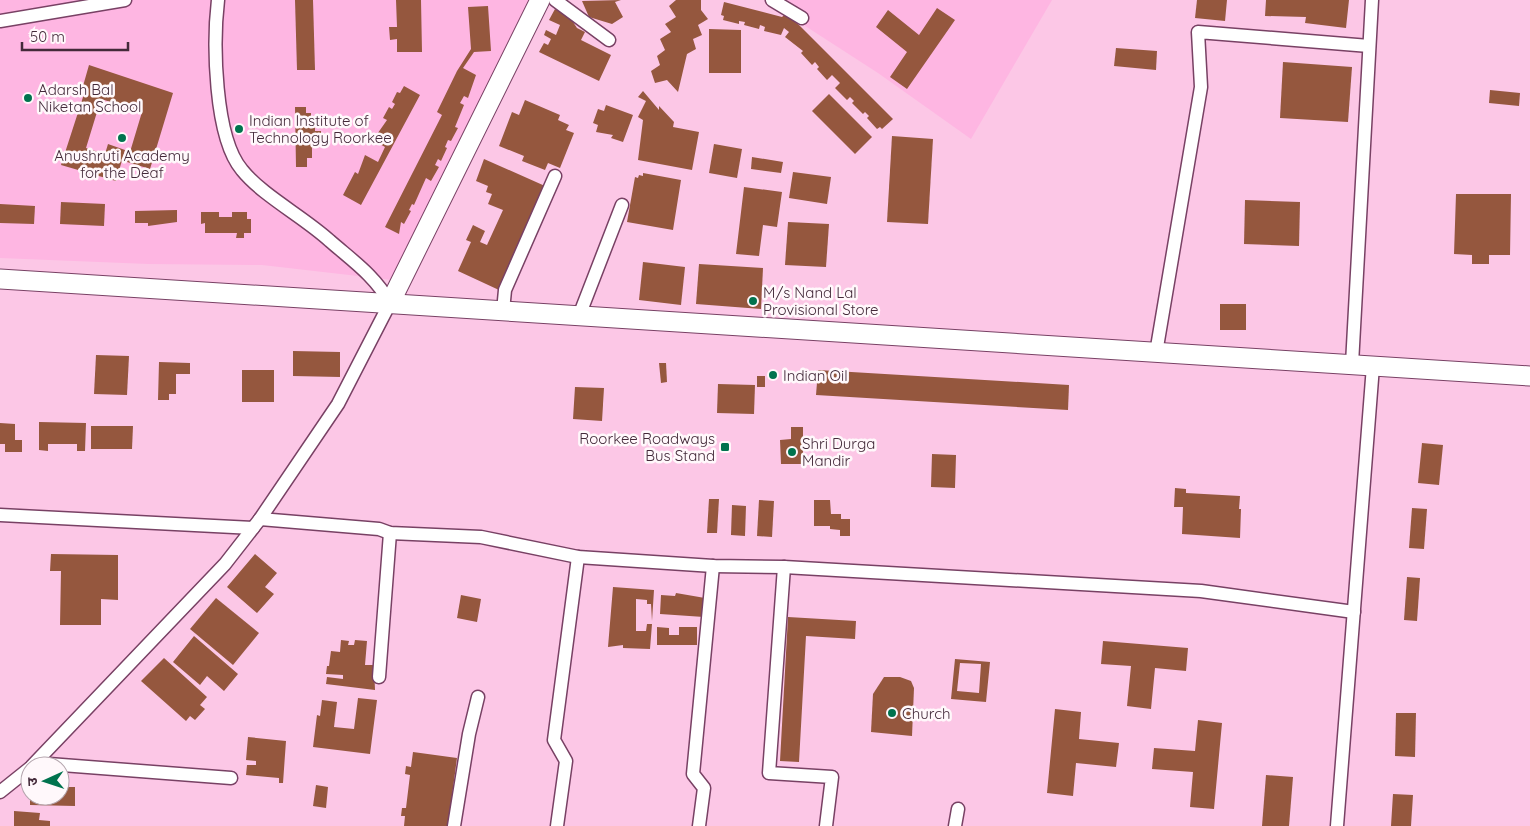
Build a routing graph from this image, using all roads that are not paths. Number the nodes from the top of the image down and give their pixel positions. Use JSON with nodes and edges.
{"nodes":[{"id":1,"x":125,"y":0,"type":"edge"},
{"id":2,"x":218,"y":0,"type":"edge"},
{"id":3,"x":540,"y":0,"type":"edge"},
{"id":4,"x":555,"y":0,"type":"edge"},
{"id":5,"x":772,"y":0,"type":"edge"},
{"id":6,"x":1372,"y":0,"type":"edge"},
{"id":7,"x":802,"y":18,"type":"dead end"},
{"id":8,"x":0,"y":21,"type":"edge"},
{"id":9,"x":609,"y":40,"type":"dead end"},
{"id":10,"x":1369,"y":46,"type":"junction"},
{"id":11,"x":555,"y":176,"type":"dead end"},
{"id":12,"x":622,"y":205,"type":"dead end"},
{"id":13,"x":0,"y":280,"type":"edge"},
{"id":14,"x":390,"y":304,"type":"junction"},
{"id":15,"x":503,"y":311,"type":"junction"},
{"id":16,"x":579,"y":316,"type":"junction"},
{"id":17,"x":1156,"y":353,"type":"junction"},
{"id":18,"x":1352,"y":364,"type":"junction"},
{"id":19,"x":1373,"y":366,"type":"junction"},
{"id":20,"x":1530,"y":376,"type":"edge"},
{"id":21,"x":0,"y":515,"type":"edge"},
{"id":22,"x":256,"y":523,"type":"junction"},
{"id":23,"x":390,"y":533,"type":"junction"},
{"id":24,"x":578,"y":557,"type":"junction"},
{"id":25,"x":713,"y":566,"type":"junction"},
{"id":26,"x":784,"y":567,"type":"junction"},
{"id":27,"x":1354,"y":612,"type":"junction"},
{"id":28,"x":379,"y":677,"type":"dead end"},
{"id":29,"x":478,"y":697,"type":"dead end"},
{"id":30,"x":42,"y":756,"type":"edge"},
{"id":31,"x":70,"y":767,"type":"edge"},
{"id":32,"x":20,"y":776,"type":"edge"},
{"id":33,"x":232,"y":778,"type":"dead end"},
{"id":34,"x":0,"y":792,"type":"edge"},
{"id":35,"x":958,"y":808,"type":"dead end"},
{"id":36,"x":454,"y":826,"type":"edge"},
{"id":37,"x":557,"y":826,"type":"edge"},
{"id":38,"x":699,"y":826,"type":"edge"},
{"id":39,"x":826,"y":826,"type":"edge"},
{"id":40,"x":955,"y":826,"type":"edge"},
{"id":41,"x":1337,"y":826,"type":"edge"}],
"edges":[{"from":1,"to":8,"type":"street"},
{"from":2,"to":14,"type":"street"},
{"from":3,"to":14,"type":"main road"},
{"from":4,"to":9,"type":"street"},
{"from":5,"to":7,"type":"street"},
{"from":6,"to":10,"type":"street"},
{"from":10,"to":17,"type":"street"},
{"from":10,"to":18,"type":"street"},
{"from":11,"to":15,"type":"street"},
{"from":12,"to":16,"type":"street"},
{"from":13,"to":14,"type":"main road"},
{"from":14,"to":15,"type":"main road"},
{"from":14,"to":22,"type":"street"},
{"from":15,"to":16,"type":"main road"},
{"from":16,"to":17,"type":"main road"},
{"from":17,"to":18,"type":"main road"},
{"from":18,"to":19,"type":"main road"},
{"from":19,"to":20,"type":"main road"},
{"from":19,"to":27,"type":"street"},
{"from":21,"to":22,"type":"street"},
{"from":22,"to":23,"type":"street"},
{"from":22,"to":30,"type":"street"},
{"from":23,"to":24,"type":"street"},
{"from":23,"to":28,"type":"street"},
{"from":24,"to":25,"type":"street"},
{"from":24,"to":37,"type":"street"},
{"from":25,"to":26,"type":"street"},
{"from":25,"to":38,"type":"street"},
{"from":26,"to":27,"type":"street"},
{"from":26,"to":39,"type":"street"},
{"from":27,"to":41,"type":"street"},
{"from":29,"to":36,"type":"street"},
{"from":31,"to":33,"type":"street"},
{"from":32,"to":34,"type":"street"},
{"from":35,"to":40,"type":"street"}]}
